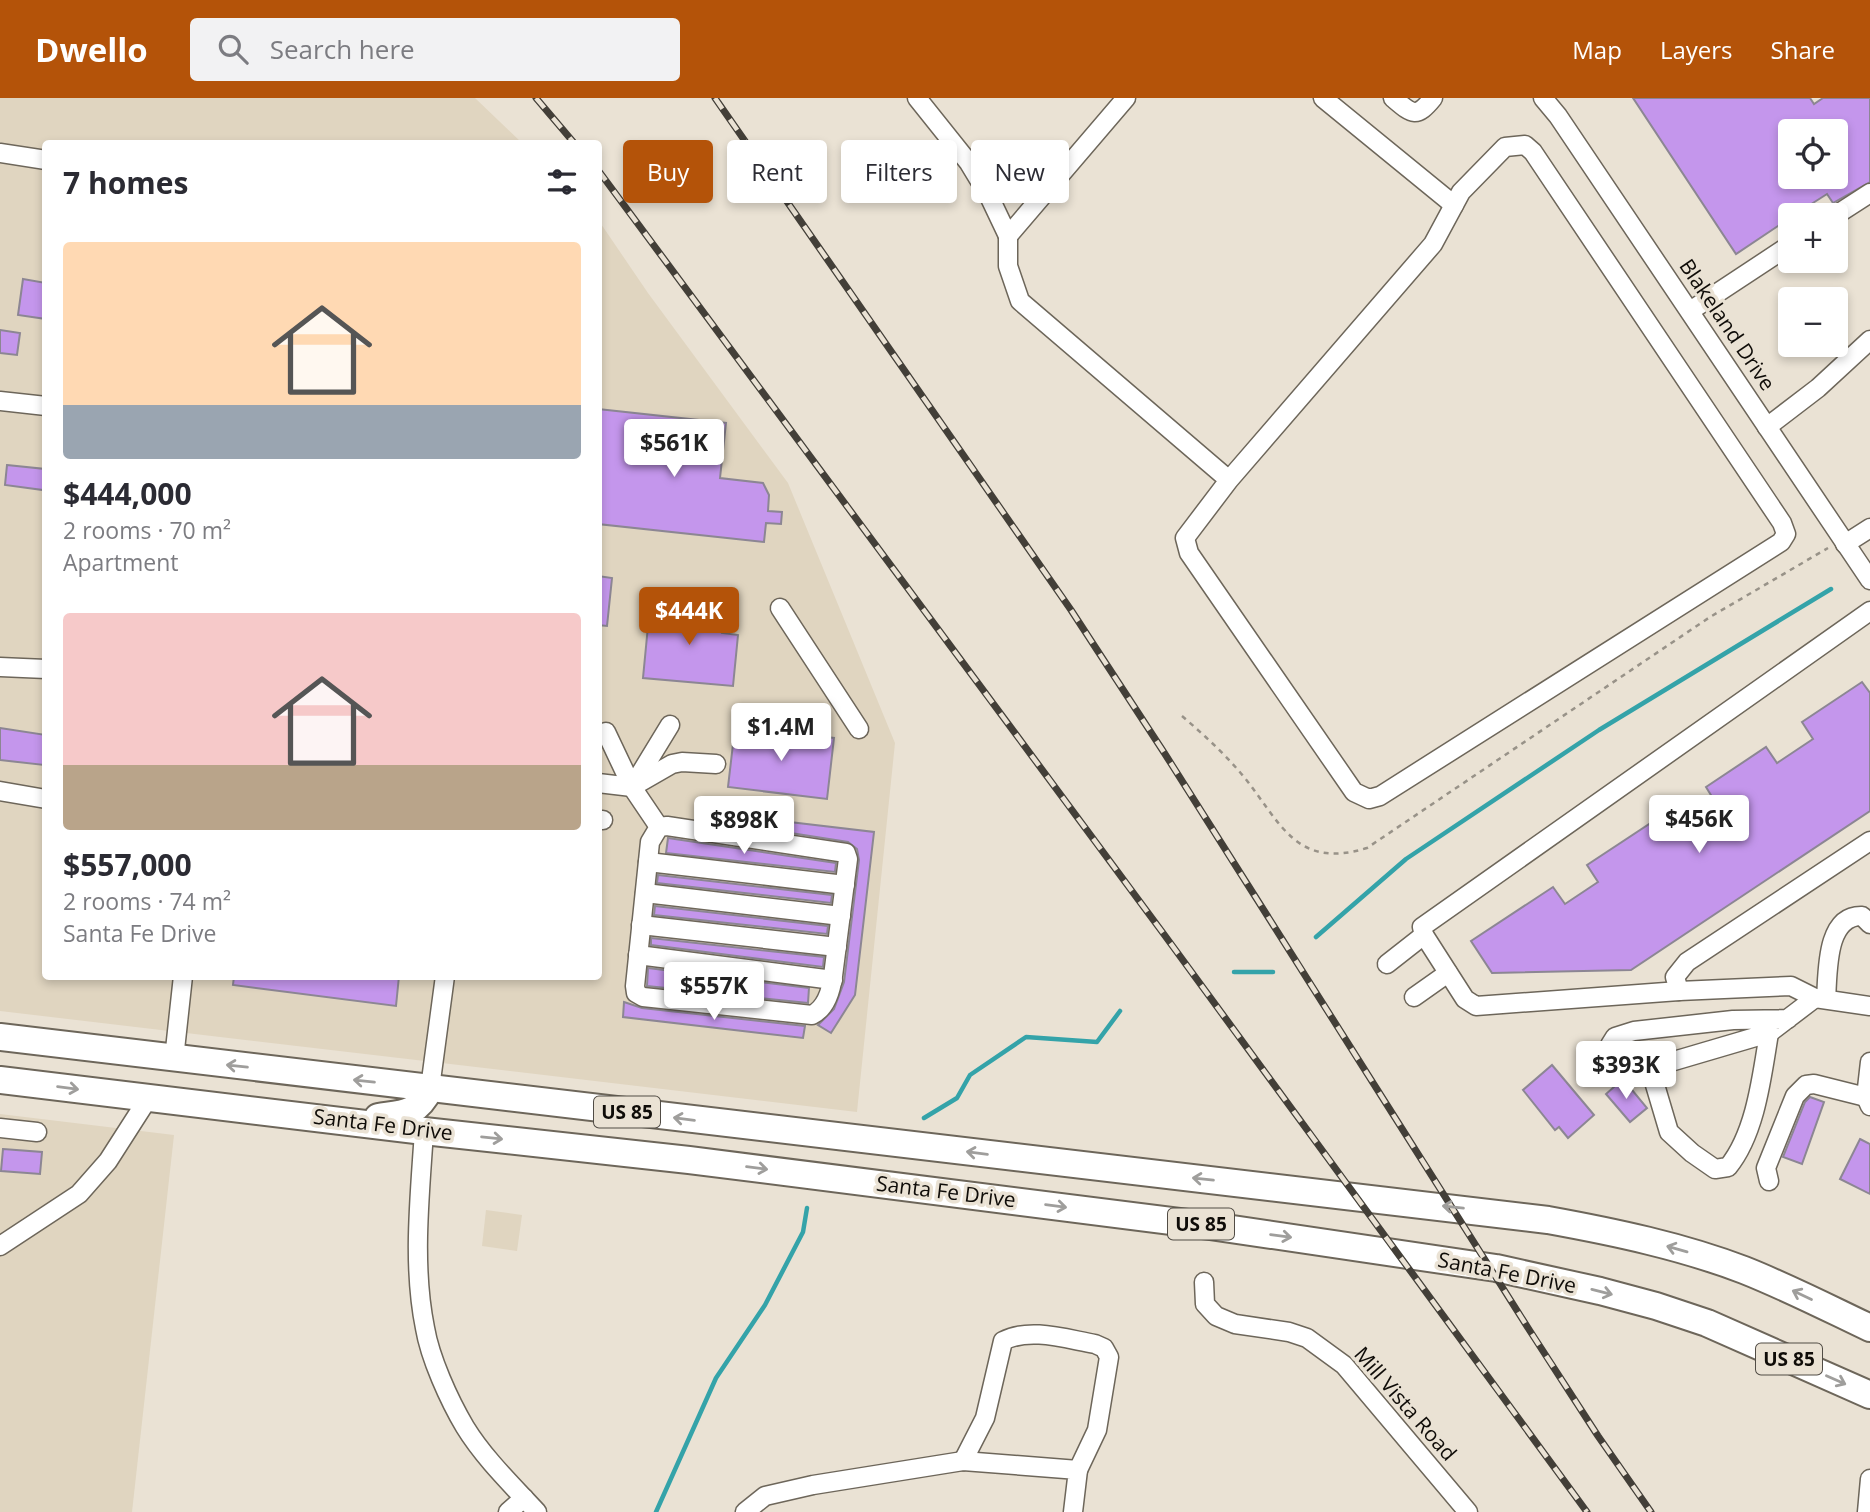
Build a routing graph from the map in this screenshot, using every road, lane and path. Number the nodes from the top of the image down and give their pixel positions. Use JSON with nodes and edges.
{"nodes":[{"id":1,"x":917,"y":98,"type":"edge"},
{"id":2,"x":1126,"y":98,"type":"edge"},
{"id":3,"x":1323,"y":98,"type":"edge"},
{"id":4,"x":1394,"y":98,"type":"edge"},
{"id":5,"x":1433,"y":98,"type":"edge"},
{"id":6,"x":1543,"y":98,"type":"edge"},
{"id":7,"x":0,"y":153,"type":"edge"},
{"id":8,"x":42,"y":159,"type":"edge"},
{"id":9,"x":1870,"y":193,"type":"edge"},
{"id":10,"x":1454,"y":205,"type":"junction"},
{"id":11,"x":1848,"y":207,"type":"edge"},
{"id":12,"x":1008,"y":236,"type":"junction"},
{"id":13,"x":1778,"y":253,"type":"edge"},
{"id":14,"x":1690,"y":311,"type":"junction"},
{"id":15,"x":1870,"y":340,"type":"edge"},
{"id":16,"x":0,"y":401,"type":"edge"},
{"id":17,"x":42,"y":406,"type":"edge"},
{"id":18,"x":1767,"y":427,"type":"junction"},
{"id":19,"x":1229,"y":480,"type":"junction"},
{"id":20,"x":1870,"y":528,"type":"edge"},
{"id":21,"x":1846,"y":544,"type":"junction"},
{"id":22,"x":1870,"y":580,"type":"edge"},
{"id":23,"x":780,"y":608,"type":"dead end"},
{"id":24,"x":1870,"y":611,"type":"edge"},
{"id":25,"x":0,"y":667,"type":"edge"},
{"id":26,"x":42,"y":669,"type":"edge"},
{"id":27,"x":670,"y":725,"type":"dead end"},
{"id":28,"x":859,"y":729,"type":"dead end"},
{"id":29,"x":606,"y":733,"type":"dead end"},
{"id":30,"x":716,"y":764,"type":"dead end"},
{"id":31,"x":602,"y":783,"type":"edge"},
{"id":32,"x":632,"y":787,"type":"junction"},
{"id":33,"x":0,"y":791,"type":"edge"},
{"id":34,"x":42,"y":798,"type":"edge"},
{"id":35,"x":659,"y":827,"type":"junction"},
{"id":36,"x":1870,"y":841,"type":"edge"},
{"id":37,"x":648,"y":862,"type":"junction"},
{"id":38,"x":845,"y":885,"type":"junction"},
{"id":39,"x":645,"y":893,"type":"junction"},
{"id":40,"x":841,"y":916,"type":"junction"},
{"id":41,"x":1870,"y":924,"type":"edge"},
{"id":42,"x":641,"y":925,"type":"junction"},
{"id":43,"x":1424,"y":935,"type":"junction"},
{"id":44,"x":837,"y":947,"type":"junction"},
{"id":45,"x":638,"y":955,"type":"junction"},
{"id":46,"x":1387,"y":964,"type":"dead end"},
{"id":47,"x":1448,"y":973,"type":"junction"},
{"id":48,"x":183,"y":980,"type":"edge"},
{"id":49,"x":444,"y":980,"type":"edge"},
{"id":50,"x":832,"y":980,"type":"junction"},
{"id":51,"x":1679,"y":990,"type":"junction"},
{"id":52,"x":1414,"y":997,"type":"dead end"},
{"id":53,"x":1821,"y":998,"type":"junction"},
{"id":54,"x":1870,"y":1006,"type":"edge"},
{"id":55,"x":1788,"y":1019,"type":"junction"},
{"id":56,"x":1769,"y":1032,"type":"junction"},
{"id":57,"x":0,"y":1037,"type":"edge"},
{"id":58,"x":174,"y":1059,"type":"junction"},
{"id":59,"x":1870,"y":1062,"type":"edge"},
{"id":60,"x":1650,"y":1068,"type":"junction"},
{"id":61,"x":0,"y":1080,"type":"edge"},
{"id":62,"x":430,"y":1088,"type":"junction"},
{"id":63,"x":149,"y":1097,"type":"junction"},
{"id":64,"x":1868,"y":1102,"type":"edge"},
{"id":65,"x":344,"y":1121,"type":"junction"},
{"id":66,"x":0,"y":1128,"type":"edge"},
{"id":67,"x":424,"y":1131,"type":"junction"},
{"id":68,"x":37,"y":1132,"type":"dead end"},
{"id":69,"x":1769,"y":1181,"type":"dead end"},
{"id":70,"x":0,"y":1246,"type":"edge"},
{"id":71,"x":1204,"y":1282,"type":"dead end"},
{"id":72,"x":1867,"y":1326,"type":"edge"},
{"id":73,"x":1870,"y":1395,"type":"edge"},
{"id":74,"x":963,"y":1461,"type":"junction"},
{"id":75,"x":1078,"y":1471,"type":"junction"},
{"id":76,"x":1870,"y":1479,"type":"edge"},
{"id":77,"x":524,"y":1498,"type":"junction"},
{"id":78,"x":508,"y":1512,"type":"edge"},
{"id":79,"x":537,"y":1512,"type":"edge"},
{"id":80,"x":745,"y":1512,"type":"edge"},
{"id":81,"x":1073,"y":1512,"type":"edge"},
{"id":82,"x":1468,"y":1512,"type":"edge"},
{"id":83,"x":1867,"y":1512,"type":"edge"}],
"edges":[{"from":1,"to":12,"type":"street"},
{"from":2,"to":12,"type":"street"},
{"from":3,"to":10,"type":"street"},
{"from":4,"to":5,"type":"street"},
{"from":6,"to":14,"type":"street","name":"Blakeland Drive"},
{"from":7,"to":8,"type":"street"},
{"from":9,"to":11,"type":"street"},
{"from":10,"to":19,"type":"street"},
{"from":10,"to":19,"type":"street"},
{"from":12,"to":19,"type":"street"},
{"from":13,"to":14,"type":"street"},
{"from":14,"to":18,"type":"street","name":"Blakeland Drive"},
{"from":15,"to":18,"type":"street"},
{"from":16,"to":17,"type":"street"},
{"from":18,"to":21,"type":"street","name":"Blakeland Drive"},
{"from":20,"to":21,"type":"street"},
{"from":21,"to":22,"type":"street","name":"Blakeland Drive"},
{"from":23,"to":28,"type":"street"},
{"from":24,"to":43,"type":"street"},
{"from":25,"to":26,"type":"street"},
{"from":27,"to":32,"type":"street"},
{"from":29,"to":32,"type":"street"},
{"from":30,"to":32,"type":"street"},
{"from":31,"to":32,"type":"street"},
{"from":32,"to":35,"type":"street"},
{"from":33,"to":34,"type":"street"},
{"from":35,"to":37,"type":"street"},
{"from":35,"to":38,"type":"street"},
{"from":36,"to":51,"type":"street"},
{"from":37,"to":38,"type":"street"},
{"from":37,"to":39,"type":"street"},
{"from":38,"to":40,"type":"street"},
{"from":39,"to":40,"type":"street"},
{"from":39,"to":42,"type":"street"},
{"from":40,"to":44,"type":"street"},
{"from":41,"to":53,"type":"street"},
{"from":42,"to":44,"type":"street"},
{"from":42,"to":45,"type":"street"},
{"from":43,"to":46,"type":"street"},
{"from":43,"to":47,"type":"street"},
{"from":44,"to":50,"type":"street"},
{"from":45,"to":50,"type":"street"},
{"from":45,"to":50,"type":"street"},
{"from":47,"to":51,"type":"street"},
{"from":47,"to":52,"type":"street"},
{"from":48,"to":58,"type":"street"},
{"from":49,"to":62,"type":"street"},
{"from":51,"to":53,"type":"street"},
{"from":53,"to":54,"type":"street"},
{"from":53,"to":55,"type":"street"},
{"from":55,"to":56,"type":"street"},
{"from":55,"to":60,"type":"street"},
{"from":56,"to":60,"type":"street"},
{"from":56,"to":60,"type":"street"},
{"from":57,"to":58,"type":"highway","name":"Santa Fe Drive","number":"US 85"},
{"from":62,"to":58,"type":"highway","name":"Santa Fe Drive","number":"US 85","one_way":true},
{"from":59,"to":64,"type":"street"},
{"from":61,"to":63,"type":"highway","name":"Santa Fe Drive","number":"US 85","one_way":true},
{"from":62,"to":65,"type":"highway"},
{"from":72,"to":62,"type":"highway","name":"Santa Fe Drive","number":"US 85","one_way":true},
{"from":63,"to":65,"type":"highway","name":"Santa Fe Drive","number":"US 85"},
{"from":63,"to":70,"type":"street"},
{"from":64,"to":69,"type":"street"},
{"from":65,"to":67,"type":"highway","name":"Santa Fe Drive","number":"US 85"},
{"from":66,"to":68,"type":"street"},
{"from":67,"to":73,"type":"highway","name":"Santa Fe Drive","number":"US 85","one_way":true},
{"from":67,"to":77,"type":"street"},
{"from":71,"to":82,"type":"street","name":"Mill Vista Road"},
{"from":74,"to":75,"type":"street"},
{"from":74,"to":75,"type":"street"},
{"from":74,"to":80,"type":"street"},
{"from":75,"to":81,"type":"street"},
{"from":76,"to":83,"type":"street"},
{"from":77,"to":78,"type":"street"},
{"from":77,"to":79,"type":"street"}]}
